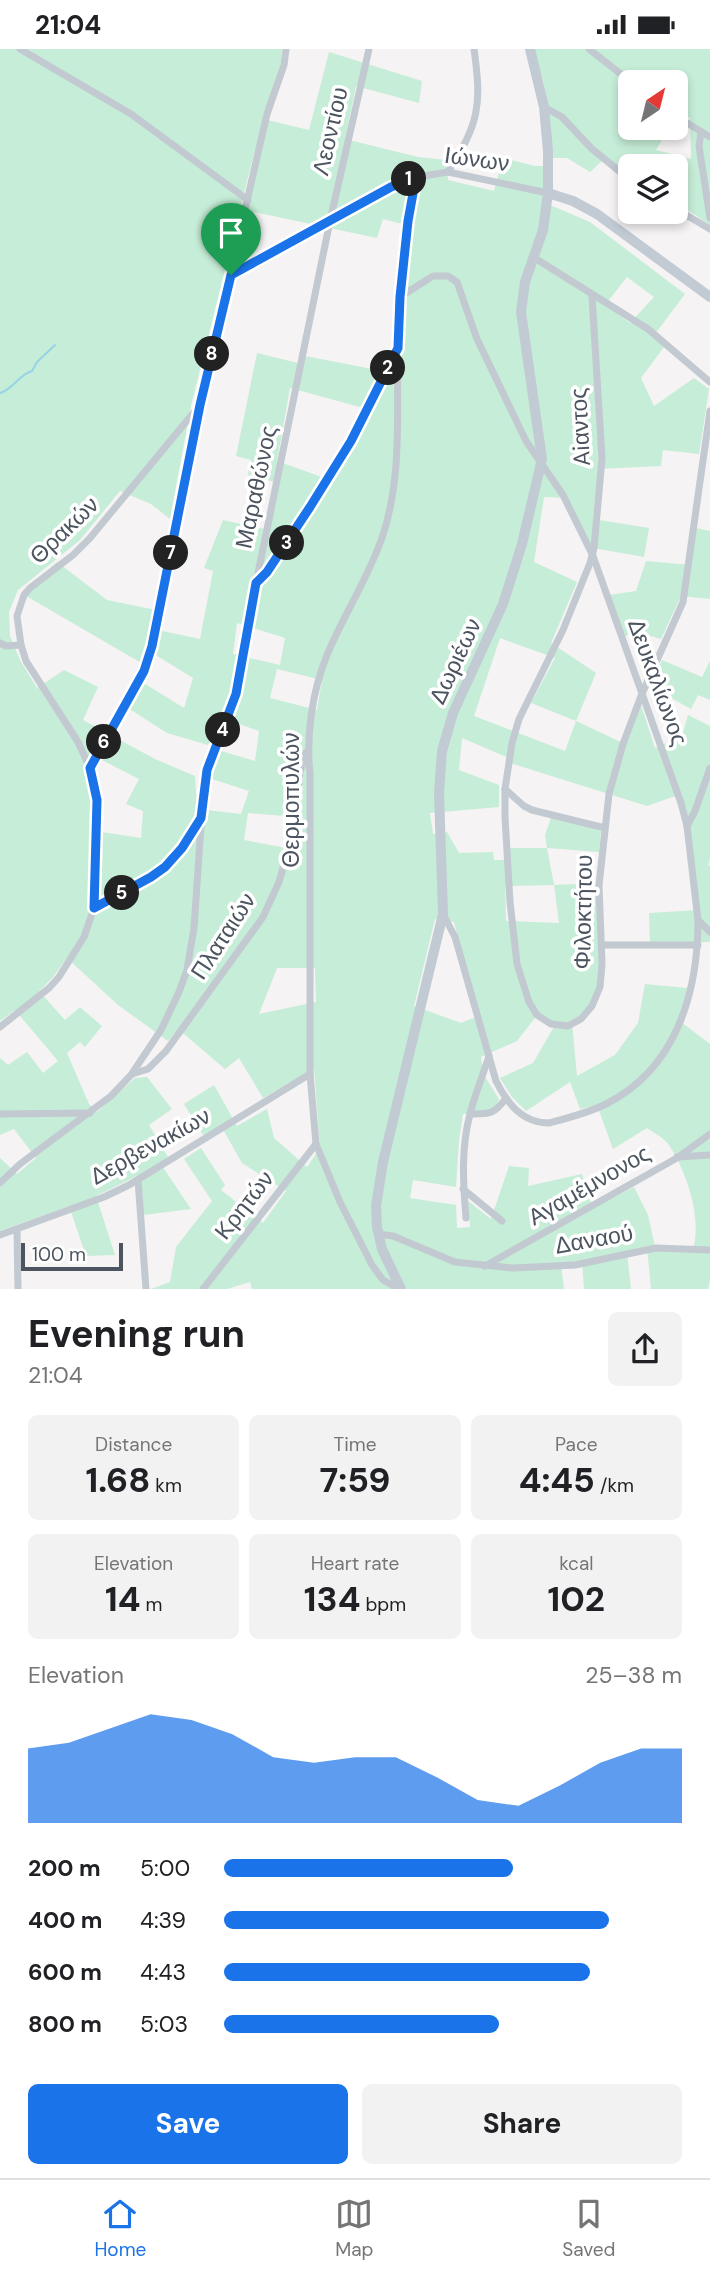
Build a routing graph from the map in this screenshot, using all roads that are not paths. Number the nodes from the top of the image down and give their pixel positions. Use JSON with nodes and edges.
{"nodes":[{"id":1,"x":20,"y":49,"type":"edge"},
{"id":2,"x":286,"y":49,"type":"edge"},
{"id":3,"x":369,"y":49,"type":"edge"},
{"id":4,"x":474,"y":49,"type":"edge"},
{"id":5,"x":530,"y":49,"type":"edge"},
{"id":6,"x":589,"y":49,"type":"edge"},
{"id":7,"x":618,"y":72,"type":"edge"},
{"id":8,"x":544,"y":107,"type":"junction"},
{"id":9,"x":688,"y":124,"type":"edge"},
{"id":10,"x":701,"y":132,"type":"junction"},
{"id":11,"x":710,"y":137,"type":"edge"},
{"id":12,"x":618,"y":170,"type":"edge"},
{"id":13,"x":447,"y":172,"type":"junction"},
{"id":14,"x":416,"y":177,"type":"junction"},
{"id":15,"x":548,"y":193,"type":"junction"},
{"id":16,"x":248,"y":200,"type":"junction"},
{"id":17,"x":688,"y":216,"type":"edge"},
{"id":18,"x":710,"y":218,"type":"edge"},
{"id":19,"x":330,"y":221,"type":"junction"},
{"id":20,"x":710,"y":229,"type":"edge"},
{"id":21,"x":533,"y":257,"type":"junction"},
{"id":22,"x":231,"y":275,"type":"junction"},
{"id":23,"x":592,"y":296,"type":"junction"},
{"id":24,"x":400,"y":297,"type":"junction"},
{"id":25,"x":710,"y":297,"type":"edge"},
{"id":26,"x":398,"y":348,"type":"junction"},
{"id":27,"x":710,"y":381,"type":"edge"},
{"id":28,"x":200,"y":405,"type":"junction"},
{"id":29,"x":710,"y":411,"type":"edge"},
{"id":30,"x":541,"y":464,"type":"junction"},
{"id":31,"x":593,"y":556,"type":"junction"},
{"id":32,"x":256,"y":583,"type":"junction"},
{"id":33,"x":0,"y":643,"type":"edge"},
{"id":34,"x":21,"y":645,"type":"junction"},
{"id":35,"x":642,"y":696,"type":"junction"},
{"id":36,"x":307,"y":748,"type":"junction"},
{"id":37,"x":90,"y":768,"type":"junction"},
{"id":38,"x":710,"y":768,"type":"edge"},
{"id":39,"x":505,"y":789,"type":"junction"},
{"id":40,"x":201,"y":818,"type":"junction"},
{"id":41,"x":687,"y":826,"type":"junction"},
{"id":42,"x":604,"y":828,"type":"junction"},
{"id":43,"x":94,"y":908,"type":"junction"},
{"id":44,"x":443,"y":915,"type":"junction"},
{"id":45,"x":698,"y":920,"type":"junction"},
{"id":46,"x":710,"y":932,"type":"edge"},
{"id":47,"x":602,"y":945,"type":"junction"},
{"id":48,"x":698,"y":945,"type":"junction"},
{"id":49,"x":0,"y":1027,"type":"edge"},
{"id":50,"x":489,"y":1055,"type":"junction"},
{"id":51,"x":310,"y":1074,"type":"junction"},
{"id":52,"x":131,"y":1075,"type":"junction"},
{"id":53,"x":506,"y":1098,"type":"junction"},
{"id":54,"x":90,"y":1113,"type":"junction"},
{"id":55,"x":0,"y":1114,"type":"edge"},
{"id":56,"x":470,"y":1114,"type":"junction"},
{"id":57,"x":710,"y":1134,"type":"edge"},
{"id":58,"x":316,"y":1144,"type":"junction"},
{"id":59,"x":710,"y":1155,"type":"edge"},
{"id":60,"x":677,"y":1157,"type":"junction"},
{"id":61,"x":138,"y":1180,"type":"junction"},
{"id":62,"x":0,"y":1183,"type":"edge"},
{"id":63,"x":463,"y":1189,"type":"junction"},
{"id":64,"x":466,"y":1218,"type":"dead end"},
{"id":65,"x":502,"y":1221,"type":"dead end"},
{"id":66,"x":17,"y":1229,"type":"junction"},
{"id":67,"x":379,"y":1234,"type":"junction"},
{"id":68,"x":0,"y":1235,"type":"edge"},
{"id":69,"x":710,"y":1250,"type":"edge"},
{"id":70,"x":485,"y":1266,"type":"junction"},
{"id":71,"x":18,"y":1289,"type":"edge"},
{"id":72,"x":146,"y":1289,"type":"edge"},
{"id":73,"x":203,"y":1289,"type":"edge"},
{"id":74,"x":400,"y":1289,"type":"edge"}],
"edges":[{"from":1,"to":16,"type":"street"},
{"from":2,"to":16,"type":"street"},
{"from":3,"to":19,"type":"street","name":"Λεοντίου"},
{"from":4,"to":13,"type":"street"},
{"from":5,"to":8,"type":"street","name":"Δωριέων"},
{"from":6,"to":7,"type":"street"},
{"from":8,"to":12,"type":"street"},
{"from":8,"to":15,"type":"street","name":"Δωριέων"},
{"from":9,"to":10,"type":"street"},
{"from":10,"to":11,"type":"street"},
{"from":10,"to":18,"type":"street"},
{"from":13,"to":14,"type":"street","name":"Ιώνων"},
{"from":13,"to":15,"type":"street","name":"Ιώνων"},
{"from":14,"to":19,"type":"street","name":"Ιώνων"},
{"from":14,"to":24,"type":"street","name":"Θερμοπυλών"},
{"from":15,"to":21,"type":"street","name":"Δωριέων"},
{"from":15,"to":25,"type":"street","name":"Ιώνων"},
{"from":16,"to":22,"type":"street"},
{"from":17,"to":20,"type":"street"},
{"from":19,"to":22,"type":"street","name":"Ιώνων"},
{"from":19,"to":32,"type":"street","name":"Μαραθώνος"},
{"from":21,"to":23,"type":"street"},
{"from":21,"to":30,"type":"street","name":"Δωριέων"},
{"from":22,"to":28,"type":"street"},
{"from":23,"to":27,"type":"street"},
{"from":23,"to":31,"type":"street","name":"Aiαντος"},
{"from":24,"to":26,"type":"street","name":"Θερμοπυλών"},
{"from":24,"to":30,"type":"street","name":"Δευκαλίωνος"},
{"from":26,"to":32,"type":"street"},
{"from":26,"to":36,"type":"street","name":"Θερμοπυλών"},
{"from":28,"to":34,"type":"street","name":"Θρακών"},
{"from":28,"to":37,"type":"street"},
{"from":29,"to":35,"type":"street","name":"Φιλοκτήτου"},
{"from":30,"to":31,"type":"street","name":"Δευκαλίωνος"},
{"from":30,"to":44,"type":"street","name":"Δωριέων"},
{"from":31,"to":35,"type":"street","name":"Δευκαλίωνος"},
{"from":31,"to":39,"type":"street","name":"Φιλοκτήτου"},
{"from":32,"to":40,"type":"street","name":"Μαραθώνος"},
{"from":33,"to":34,"type":"street"},
{"from":34,"to":37,"type":"street","name":"Θρακών"},
{"from":35,"to":41,"type":"street","name":"Δευκαλίωνος"},
{"from":35,"to":42,"type":"street","name":"Φιλοκτήτου"},
{"from":36,"to":51,"type":"street","name":"Θερμοπυλών"},
{"from":36,"to":52,"type":"street","name":"Πλαταιών"},
{"from":37,"to":43,"type":"street","name":"Θρακών"},
{"from":38,"to":41,"type":"street"},
{"from":39,"to":42,"type":"street"},
{"from":39,"to":47,"type":"street","name":"Φιλοκτήτου"},
{"from":40,"to":43,"type":"street"},
{"from":40,"to":52,"type":"street","name":"Μαραθώνος"},
{"from":41,"to":45,"type":"street","name":"Δευκαλίωνος"},
{"from":42,"to":47,"type":"street","name":"Φιλοκτήτου"},
{"from":43,"to":49,"type":"street","name":"Θρακών"},
{"from":44,"to":50,"type":"street","name":"Δευκαλίωνος"},
{"from":44,"to":67,"type":"street","name":"Δωριέων"},
{"from":45,"to":46,"type":"street"},
{"from":45,"to":48,"type":"street","name":"Δευκαλίωνος"},
{"from":47,"to":48,"type":"street"},
{"from":48,"to":53,"type":"street","name":"Δευκαλίωνος"},
{"from":50,"to":53,"type":"street","name":"Δευκαλίωνος"},
{"from":50,"to":56,"type":"street"},
{"from":51,"to":58,"type":"street","name":"Θερμοπυλών"},
{"from":51,"to":61,"type":"street","name":"Δερβενακίων"},
{"from":52,"to":54,"type":"street","name":"Μαραθώνος"},
{"from":53,"to":56,"type":"street"},
{"from":54,"to":55,"type":"street"},
{"from":54,"to":62,"type":"street","name":"Μαραθώνος"},
{"from":56,"to":63,"type":"street"},
{"from":57,"to":60,"type":"street","name":"Αγαμέμνονος"},
{"from":58,"to":73,"type":"street","name":"Κρητών"},
{"from":58,"to":74,"type":"street","name":"Θερμοπυλών"},
{"from":59,"to":60,"type":"street"},
{"from":60,"to":70,"type":"street","name":"Αγαμέμνονος"},
{"from":61,"to":66,"type":"street","name":"Δερβενακίων"},
{"from":61,"to":72,"type":"street"},
{"from":63,"to":64,"type":"street"},
{"from":63,"to":65,"type":"street"},
{"from":66,"to":68,"type":"street","name":"Δερβενακίων"},
{"from":66,"to":71,"type":"street"},
{"from":67,"to":70,"type":"street","name":"Δαναού"},
{"from":67,"to":74,"type":"street","name":"Δωριέων"},
{"from":69,"to":70,"type":"street","name":"Δαναού"}]}
